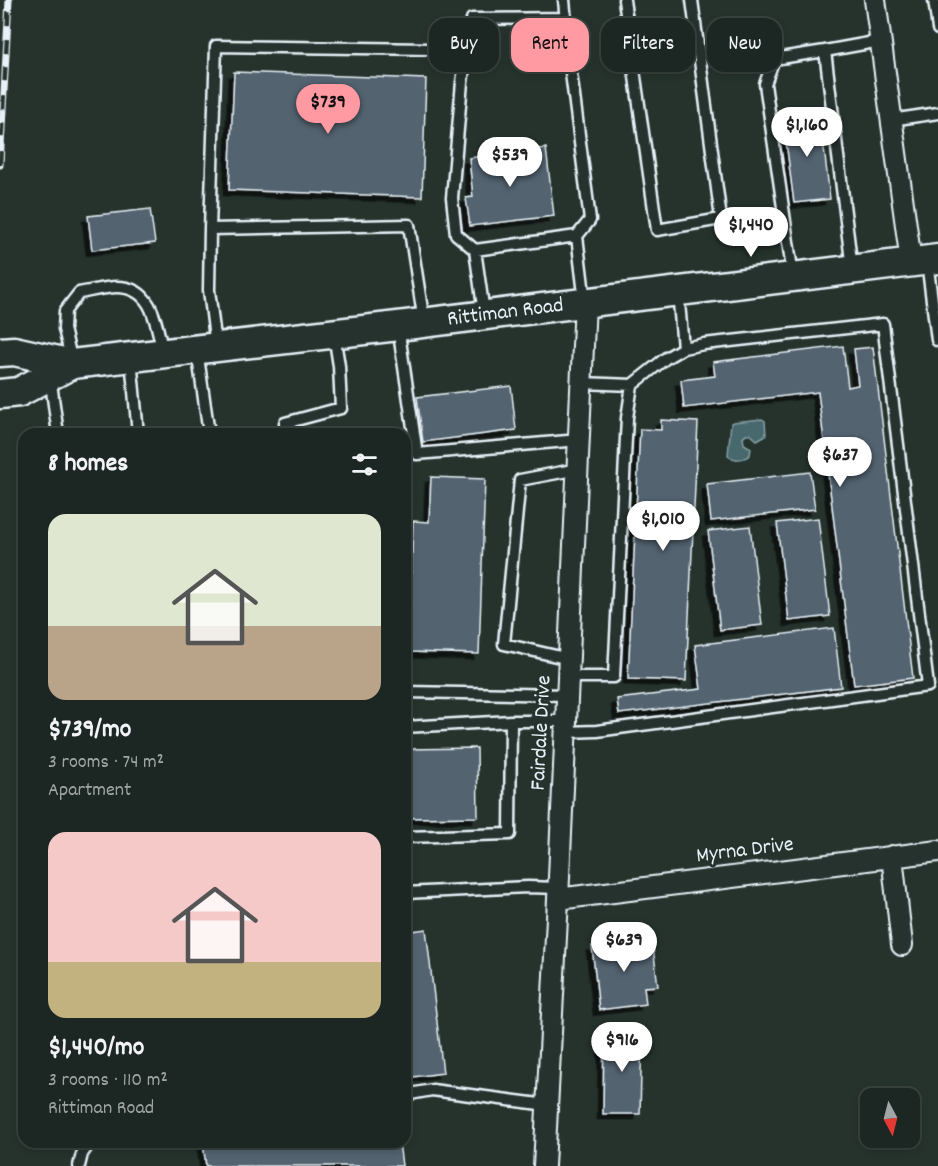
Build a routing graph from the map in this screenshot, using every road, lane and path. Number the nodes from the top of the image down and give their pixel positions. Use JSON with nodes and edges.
{"nodes":[{"id":1,"x":564,"y":0,"type":"edge"},
{"id":2,"x":624,"y":0,"type":"edge"},
{"id":3,"x":692,"y":0,"type":"edge"},
{"id":4,"x":875,"y":0,"type":"edge"},
{"id":5,"x":934,"y":0,"type":"edge"},
{"id":6,"x":566,"y":18,"type":"edge"},
{"id":7,"x":511,"y":19,"type":"edge"},
{"id":8,"x":938,"y":29,"type":"edge"},
{"id":9,"x":880,"y":41,"type":"junction"},
{"id":10,"x":429,"y":49,"type":"edge"},
{"id":11,"x":825,"y":51,"type":"junction"},
{"id":12,"x":571,"y":72,"type":"edge"},
{"id":13,"x":938,"y":113,"type":"edge"},
{"id":14,"x":891,"y":120,"type":"junction"},
{"id":15,"x":210,"y":230,"type":"junction"},
{"id":16,"x":577,"y":236,"type":"junction"},
{"id":17,"x":475,"y":250,"type":"junction"},
{"id":18,"x":925,"y":260,"type":"edge"},
{"id":19,"x":852,"y":269,"type":"junction"},
{"id":20,"x":793,"y":276,"type":"junction"},
{"id":21,"x":678,"y":291,"type":"junction"},
{"id":22,"x":585,"y":302,"type":"junction"},
{"id":23,"x":484,"y":314,"type":"junction"},
{"id":24,"x":411,"y":324,"type":"junction"},
{"id":25,"x":334,"y":333,"type":"junction"},
{"id":26,"x":938,"y":340,"type":"edge"},
{"id":27,"x":207,"y":348,"type":"junction"},
{"id":28,"x":683,"y":348,"type":"junction"},
{"id":29,"x":0,"y":352,"type":"edge"},
{"id":30,"x":163,"y":354,"type":"junction"},
{"id":31,"x":130,"y":357,"type":"junction"},
{"id":32,"x":61,"y":370,"type":"junction"},
{"id":33,"x":582,"y":383,"type":"junction"},
{"id":34,"x":632,"y":385,"type":"junction"},
{"id":35,"x":6,"y":395,"type":"edge"},
{"id":36,"x":58,"y":428,"type":"edge"},
{"id":37,"x":137,"y":428,"type":"edge"},
{"id":38,"x":209,"y":428,"type":"edge"},
{"id":39,"x":285,"y":428,"type":"edge"},
{"id":40,"x":579,"y":440,"type":"junction"},
{"id":41,"x":578,"y":469,"type":"junction"},
{"id":42,"x":568,"y":677,"type":"junction"},
{"id":43,"x":411,"y":691,"type":"edge"},
{"id":44,"x":511,"y":721,"type":"junction"},
{"id":45,"x":411,"y":727,"type":"edge"},
{"id":46,"x":566,"y":727,"type":"junction"},
{"id":47,"x":411,"y":837,"type":"edge"},
{"id":48,"x":938,"y":850,"type":"edge"},
{"id":49,"x":892,"y":856,"type":"junction"},
{"id":50,"x":411,"y":893,"type":"edge"},
{"id":51,"x":558,"y":893,"type":"junction"},
{"id":52,"x":902,"y":945,"type":"dead end"},
{"id":53,"x":411,"y":1094,"type":"edge"},
{"id":54,"x":547,"y":1105,"type":"junction"},
{"id":55,"x":86,"y":1148,"type":"edge"},
{"id":56,"x":79,"y":1166,"type":"edge"},
{"id":57,"x":544,"y":1166,"type":"edge"}],
"edges":[{"from":1,"to":6,"type":"lane"},
{"from":2,"to":3,"type":"lane"},
{"from":4,"to":9,"type":"street"},
{"from":5,"to":8,"type":"lane"},
{"from":7,"to":17,"type":"lane"},
{"from":9,"to":11,"type":"lane"},
{"from":9,"to":14,"type":"street"},
{"from":10,"to":15,"type":"lane"},
{"from":11,"to":19,"type":"lane"},
{"from":11,"to":20,"type":"lane"},
{"from":12,"to":16,"type":"lane"},
{"from":13,"to":14,"type":"lane"},
{"from":14,"to":18,"type":"street"},
{"from":15,"to":24,"type":"lane"},
{"from":15,"to":27,"type":"lane"},
{"from":16,"to":17,"type":"lane"},
{"from":16,"to":22,"type":"lane"},
{"from":17,"to":23,"type":"lane"},
{"from":18,"to":19,"type":"main road","name":"Rittiman Road"},
{"from":18,"to":26,"type":"lane"},
{"from":19,"to":20,"type":"main road","name":"Rittiman Road"},
{"from":20,"to":21,"type":"main road","name":"Rittiman Road"},
{"from":21,"to":22,"type":"main road","name":"Rittiman Road"},
{"from":21,"to":28,"type":"lane"},
{"from":22,"to":23,"type":"main road","name":"Rittiman Road"},
{"from":22,"to":33,"type":"street","name":"Fairdale Drive"},
{"from":23,"to":24,"type":"main road","name":"Rittiman Road"},
{"from":24,"to":25,"type":"main road","name":"Rittiman Road"},
{"from":24,"to":40,"type":"lane"},
{"from":25,"to":27,"type":"main road","name":"Rittiman Road"},
{"from":25,"to":39,"type":"lane"},
{"from":27,"to":30,"type":"main road","name":"Rittiman Road"},
{"from":27,"to":38,"type":"lane"},
{"from":28,"to":34,"type":"lane"},
{"from":28,"to":46,"type":"lane"},
{"from":29,"to":32,"type":"main road","name":"Rittiman Road"},
{"from":30,"to":31,"type":"main road","name":"Rittiman Road"},
{"from":30,"to":32,"type":"lane"},
{"from":31,"to":32,"type":"main road","name":"Rittiman Road"},
{"from":31,"to":37,"type":"lane"},
{"from":32,"to":35,"type":"main road","name":"Rittiman Road"},
{"from":32,"to":36,"type":"lane"},
{"from":33,"to":34,"type":"lane"},
{"from":33,"to":40,"type":"street","name":"Fairdale Drive"},
{"from":34,"to":42,"type":"lane"},
{"from":40,"to":41,"type":"street","name":"Fairdale Drive"},
{"from":41,"to":42,"type":"street","name":"Fairdale Drive"},
{"from":41,"to":42,"type":"lane"},
{"from":42,"to":43,"type":"lane"},
{"from":42,"to":46,"type":"street","name":"Fairdale Drive"},
{"from":44,"to":45,"type":"lane"},
{"from":44,"to":46,"type":"lane"},
{"from":44,"to":47,"type":"lane"},
{"from":46,"to":51,"type":"street","name":"Fairdale Drive"},
{"from":48,"to":49,"type":"street","name":"Myrna Drive"},
{"from":49,"to":51,"type":"street","name":"Myrna Drive"},
{"from":49,"to":52,"type":"street"},
{"from":50,"to":51,"type":"lane"},
{"from":51,"to":54,"type":"street","name":"Fairdale Drive"},
{"from":53,"to":54,"type":"lane"},
{"from":54,"to":57,"type":"street","name":"Fairdale Drive"},
{"from":55,"to":56,"type":"lane"}]}
